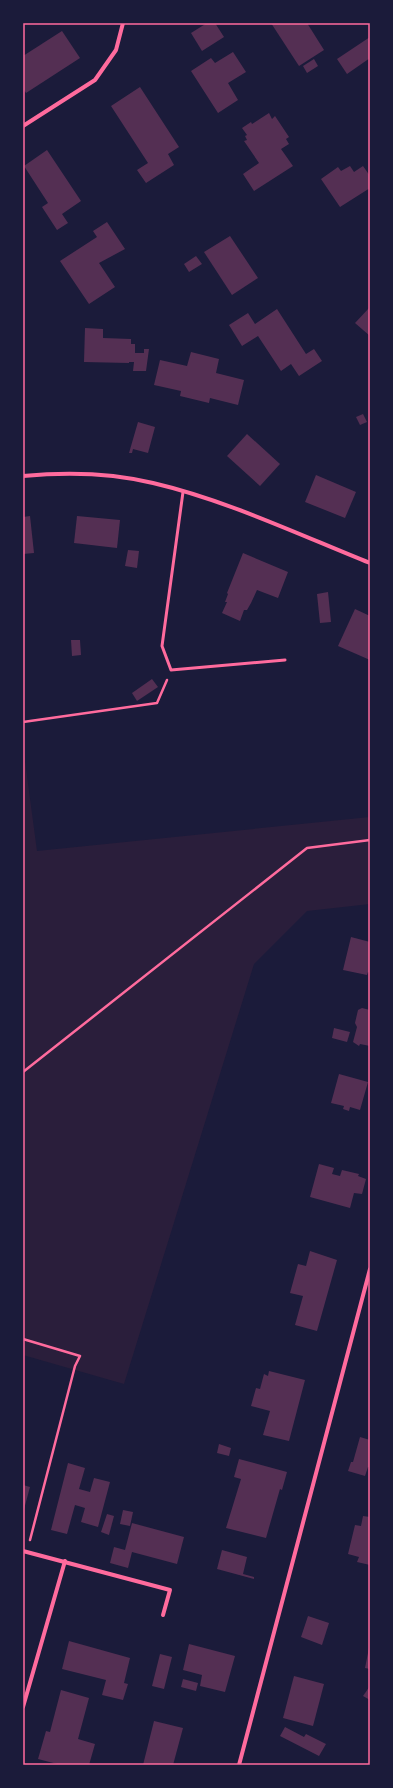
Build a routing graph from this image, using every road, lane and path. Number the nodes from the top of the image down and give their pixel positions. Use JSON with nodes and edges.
{"nodes":[{"id":1,"x":122,"y":23,"type":"edge"},
{"id":2,"x":23,"y":126,"type":"edge"},
{"id":3,"x":23,"y":476,"type":"edge"},
{"id":4,"x":183,"y":492,"type":"junction"},
{"id":5,"x":370,"y":563,"type":"edge"},
{"id":6,"x":285,"y":660,"type":"dead end"},
{"id":7,"x":171,"y":670,"type":"junction"},
{"id":8,"x":23,"y":722,"type":"edge"},
{"id":9,"x":370,"y":840,"type":"edge"},
{"id":10,"x":23,"y":1072,"type":"edge"},
{"id":11,"x":370,"y":1269,"type":"edge"},
{"id":12,"x":23,"y":1339,"type":"edge"},
{"id":13,"x":25,"y":1551,"type":"edge"},
{"id":14,"x":65,"y":1562,"type":"junction"},
{"id":15,"x":163,"y":1615,"type":"dead end"},
{"id":16,"x":23,"y":1707,"type":"edge"},
{"id":17,"x":239,"y":1765,"type":"edge"}],
"edges":[{"from":1,"to":2,"type":"street"},
{"from":3,"to":4,"type":"street"},
{"from":4,"to":5,"type":"street"},
{"from":4,"to":7,"type":"lane"},
{"from":6,"to":7,"type":"lane"},
{"from":7,"to":8,"type":"path"},
{"from":9,"to":10,"type":"path"},
{"from":11,"to":17,"type":"street"},
{"from":12,"to":13,"type":"path"},
{"from":13,"to":14,"type":"street"},
{"from":14,"to":15,"type":"street"},
{"from":14,"to":16,"type":"street"}]}
